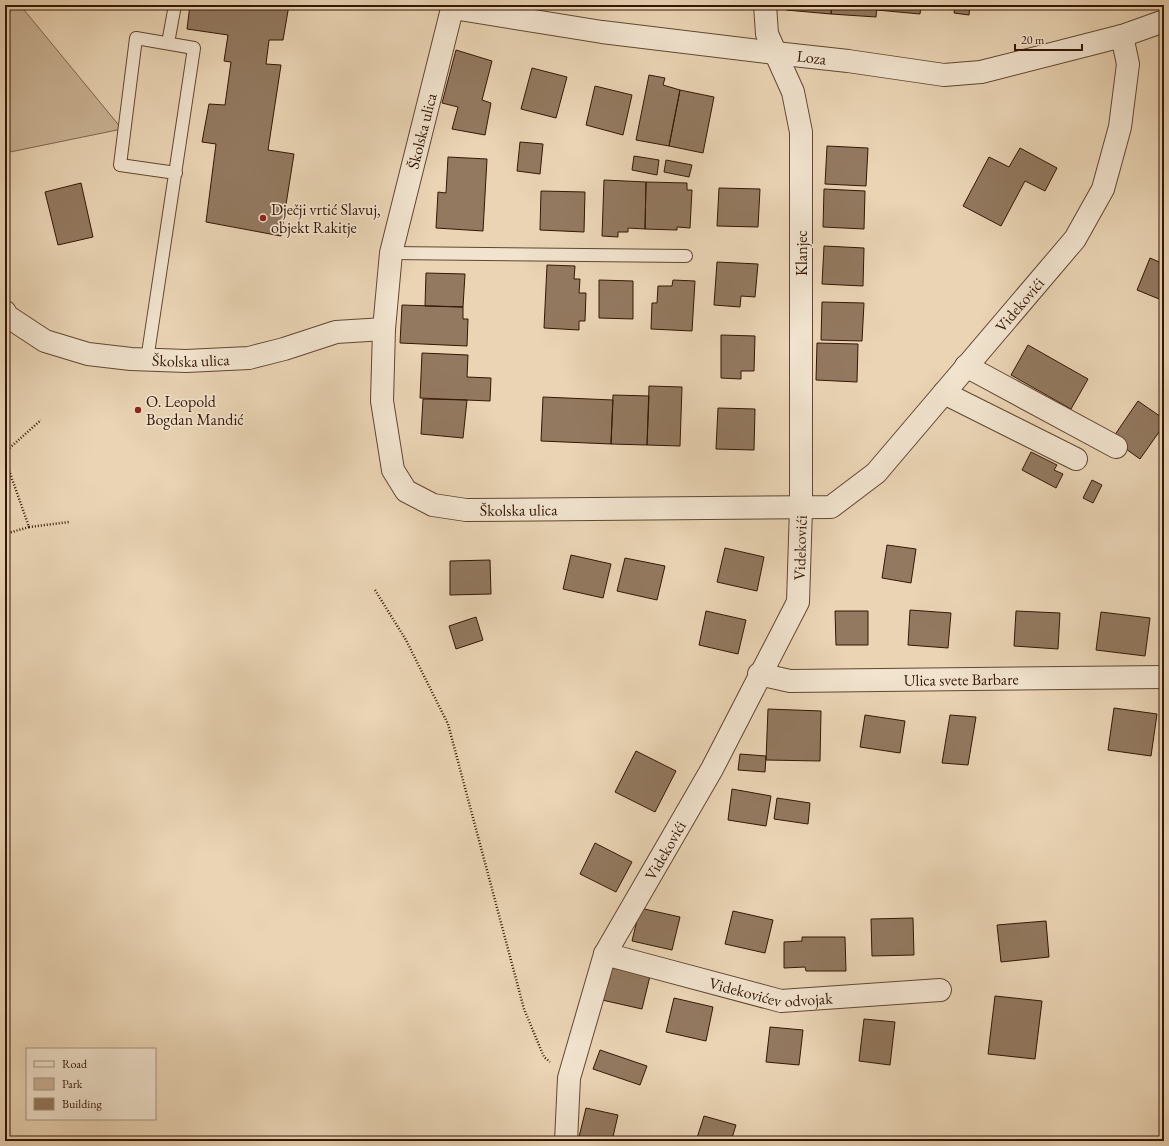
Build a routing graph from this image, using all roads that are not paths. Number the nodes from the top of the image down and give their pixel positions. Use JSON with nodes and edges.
{"nodes":[{"id":1,"x":175,"y":5,"type":"edge"},
{"id":2,"x":766,"y":5,"type":"edge"},
{"id":3,"x":449,"y":6,"type":"edge"},
{"id":4,"x":1164,"y":21,"type":"edge"},
{"id":5,"x":1122,"y":36,"type":"junction"},
{"id":6,"x":168,"y":43,"type":"junction"},
{"id":7,"x":774,"y":54,"type":"junction"},
{"id":8,"x":176,"y":172,"type":"junction"},
{"id":9,"x":391,"y":253,"type":"junction"},
{"id":10,"x":686,"y":256,"type":"dead end"},
{"id":11,"x":5,"y":312,"type":"edge"},
{"id":12,"x":384,"y":329,"type":"junction"},
{"id":13,"x":147,"y":360,"type":"junction"},
{"id":14,"x":966,"y":366,"type":"junction"},
{"id":15,"x":944,"y":393,"type":"junction"},
{"id":16,"x":1116,"y":447,"type":"dead end"},
{"id":17,"x":1076,"y":459,"type":"dead end"},
{"id":18,"x":801,"y":508,"type":"junction"},
{"id":19,"x":759,"y":674,"type":"junction"},
{"id":20,"x":1164,"y":677,"type":"edge"},
{"id":21,"x":605,"y":954,"type":"junction"},
{"id":22,"x":940,"y":990,"type":"dead end"},
{"id":23,"x":566,"y":1141,"type":"edge"}],
"edges":[{"from":1,"to":6,"type":"lane"},
{"from":2,"to":7,"type":"street","name":"Klanjec"},
{"from":3,"to":7,"type":"street","name":"Loza"},
{"from":3,"to":9,"type":"street","name":"Školska ulica"},
{"from":4,"to":5,"type":"street","name":"Loza"},
{"from":5,"to":7,"type":"street","name":"Loza"},
{"from":5,"to":14,"type":"street","name":"Videkovići"},
{"from":6,"to":8,"type":"lane"},
{"from":6,"to":8,"type":"lane"},
{"from":7,"to":18,"type":"street","name":"Klanjec"},
{"from":8,"to":13,"type":"lane"},
{"from":9,"to":10,"type":"lane"},
{"from":9,"to":12,"type":"street","name":"Školska ulica"},
{"from":11,"to":13,"type":"street","name":"Školska ulica"},
{"from":12,"to":13,"type":"street","name":"Školska ulica"},
{"from":12,"to":18,"type":"street","name":"Školska ulica"},
{"from":14,"to":15,"type":"street","name":"Videkovići"},
{"from":14,"to":16,"type":"street"},
{"from":15,"to":17,"type":"street"},
{"from":15,"to":18,"type":"street","name":"Videkovići"},
{"from":18,"to":19,"type":"street","name":"Videkovići"},
{"from":19,"to":20,"type":"street","name":"Ulica svete Barbare"},
{"from":19,"to":21,"type":"street","name":"Videkovići"},
{"from":21,"to":22,"type":"street","name":"Videkovićev odvojak"},
{"from":21,"to":23,"type":"street","name":"Videkovići"}]}
